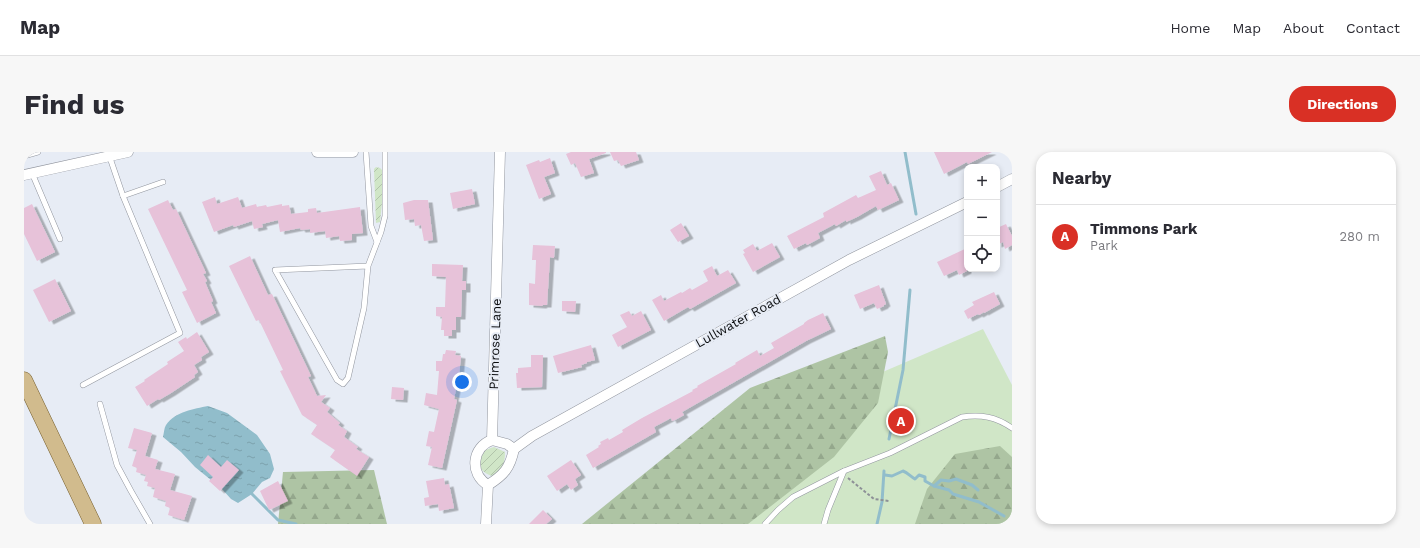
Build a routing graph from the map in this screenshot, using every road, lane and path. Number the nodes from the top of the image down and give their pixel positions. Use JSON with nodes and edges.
{"nodes":[{"id":1,"x":38,"y":152,"type":"edge"},
{"id":2,"x":128,"y":152,"type":"edge"},
{"id":3,"x":317,"y":152,"type":"edge"},
{"id":4,"x":353,"y":152,"type":"edge"},
{"id":5,"x":366,"y":152,"type":"edge"},
{"id":6,"x":385,"y":152,"type":"edge"},
{"id":7,"x":500,"y":152,"type":"edge"},
{"id":8,"x":93,"y":155,"type":"edge"},
{"id":9,"x":24,"y":156,"type":"edge"},
{"id":10,"x":109,"y":156,"type":"junction"},
{"id":11,"x":28,"y":174,"type":"edge"},
{"id":12,"x":1012,"y":179,"type":"edge"},
{"id":13,"x":163,"y":182,"type":"dead end"},
{"id":14,"x":1000,"y":185,"type":"edge"},
{"id":15,"x":123,"y":196,"type":"junction"},
{"id":16,"x":964,"y":203,"type":"edge"},
{"id":17,"x":60,"y":239,"type":"dead end"},
{"id":18,"x":377,"y":242,"type":"junction"},
{"id":19,"x":368,"y":266,"type":"junction"},
{"id":20,"x":24,"y":380,"type":"edge"},
{"id":21,"x":83,"y":385,"type":"dead end"},
{"id":22,"x":100,"y":404,"type":"dead end"},
{"id":23,"x":1012,"y":428,"type":"edge"},
{"id":24,"x":492,"y":440,"type":"junction"},
{"id":25,"x":514,"y":449,"type":"junction"},
{"id":26,"x":844,"y":471,"type":"junction"},
{"id":27,"x":848,"y":478,"type":"dead end"},
{"id":28,"x":488,"y":485,"type":"junction"},
{"id":29,"x":888,"y":500,"type":"dead end"},
{"id":30,"x":94,"y":524,"type":"edge"},
{"id":31,"x":150,"y":524,"type":"edge"},
{"id":32,"x":486,"y":524,"type":"edge"},
{"id":33,"x":765,"y":524,"type":"edge"},
{"id":34,"x":824,"y":524,"type":"edge"}],
"edges":[{"from":1,"to":9,"type":"lane"},
{"from":2,"to":10,"type":"street"},
{"from":3,"to":4,"type":"street"},
{"from":5,"to":18,"type":"lane"},
{"from":6,"to":18,"type":"lane"},
{"from":7,"to":24,"type":"street","name":"Primrose Lane"},
{"from":8,"to":10,"type":"street"},
{"from":8,"to":11,"type":"street"},
{"from":10,"to":15,"type":"lane"},
{"from":11,"to":17,"type":"lane"},
{"from":12,"to":14,"type":"street"},
{"from":13,"to":15,"type":"lane"},
{"from":15,"to":21,"type":"lane"},
{"from":16,"to":25,"type":"street","name":"Lullwater Road"},
{"from":18,"to":19,"type":"lane"},
{"from":19,"to":19,"type":"lane"},
{"from":20,"to":30,"type":"main road"},
{"from":22,"to":31,"type":"lane"},
{"from":23,"to":26,"type":"lane"},
{"from":24,"to":25,"type":"street"},
{"from":24,"to":28,"type":"street"},
{"from":25,"to":28,"type":"street"},
{"from":26,"to":33,"type":"lane"},
{"from":26,"to":34,"type":"lane"},
{"from":27,"to":29,"type":"path"},
{"from":28,"to":32,"type":"street"}]}
